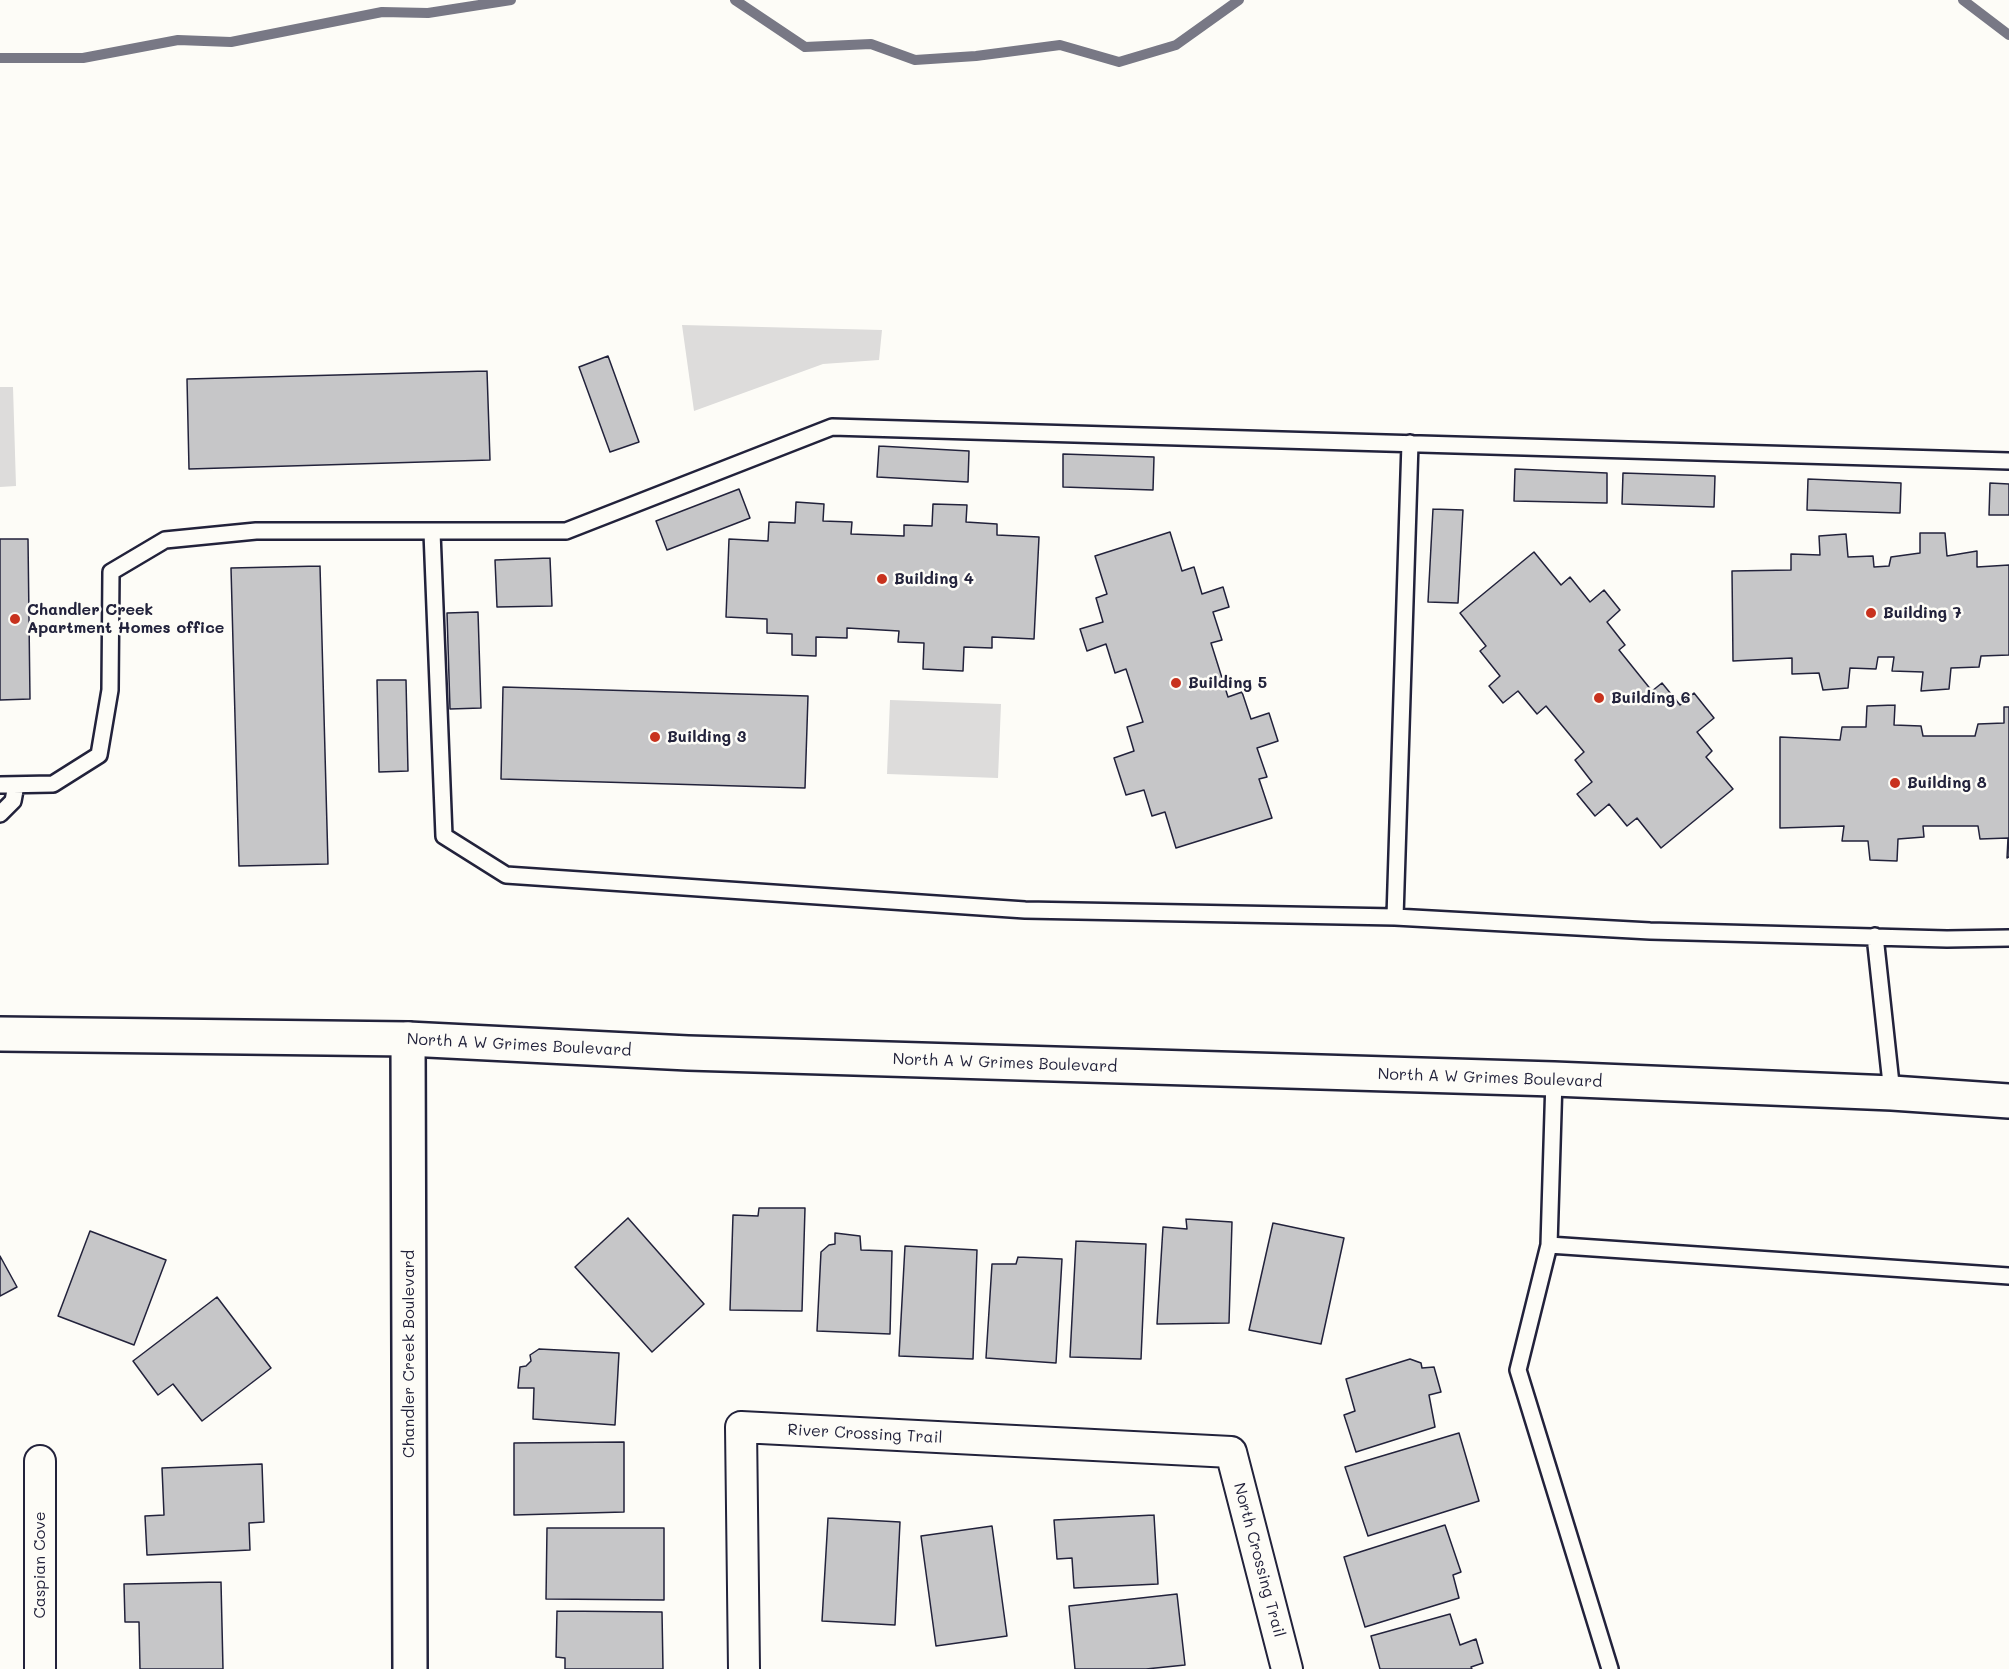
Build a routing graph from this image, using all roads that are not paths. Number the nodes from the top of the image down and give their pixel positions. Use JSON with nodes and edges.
{"nodes":[{"id":1,"x":1410,"y":443,"type":"junction"},
{"id":2,"x":2009,"y":461,"type":"edge"},
{"id":3,"x":432,"y":532,"type":"junction"},
{"id":4,"x":0,"y":785,"type":"edge"},
{"id":5,"x":16,"y":785,"type":"junction"},
{"id":6,"x":0,"y":814,"type":"edge"},
{"id":7,"x":1395,"y":917,"type":"junction"},
{"id":8,"x":1875,"y":936,"type":"junction"},
{"id":9,"x":2009,"y":938,"type":"edge"},
{"id":10,"x":0,"y":1034,"type":"edge"},
{"id":11,"x":408,"y":1039,"type":"junction"},
{"id":12,"x":1554,"y":1079,"type":"junction"},
{"id":13,"x":1892,"y":1093,"type":"junction"},
{"id":14,"x":2009,"y":1101,"type":"edge"},
{"id":15,"x":1549,"y":1245,"type":"junction"},
{"id":16,"x":2009,"y":1276,"type":"edge"},
{"id":17,"x":1231,"y":1452,"type":"joint"},
{"id":18,"x":40,"y":1461,"type":"dead end"},
{"id":19,"x":40,"y":1669,"type":"edge"},
{"id":20,"x":410,"y":1669,"type":"edge"},
{"id":21,"x":744,"y":1669,"type":"edge"},
{"id":22,"x":1287,"y":1669,"type":"edge"},
{"id":23,"x":1610,"y":1669,"type":"edge"}],
"edges":[{"from":1,"to":2,"type":"lane"},
{"from":1,"to":3,"type":"lane"},
{"from":1,"to":7,"type":"lane"},
{"from":3,"to":5,"type":"lane"},
{"from":3,"to":7,"type":"lane"},
{"from":4,"to":5,"type":"lane"},
{"from":5,"to":6,"type":"lane"},
{"from":7,"to":8,"type":"lane"},
{"from":8,"to":9,"type":"lane"},
{"from":8,"to":13,"type":"lane"},
{"from":10,"to":11,"type":"main road","name":"North A W Grimes Boulevard"},
{"from":11,"to":12,"type":"main road","name":"North A W Grimes Boulevard"},
{"from":11,"to":20,"type":"main road","name":"Chandler Creek Boulevard"},
{"from":12,"to":13,"type":"main road","name":"North A W Grimes Boulevard"},
{"from":12,"to":15,"type":"lane"},
{"from":13,"to":14,"type":"main road","name":"North A W Grimes Boulevard"},
{"from":15,"to":16,"type":"lane"},
{"from":15,"to":23,"type":"lane"},
{"from":17,"to":21,"type":"street","name":"River Crossing Trail"},
{"from":17,"to":22,"type":"street","name":"North Crossing Trail"},
{"from":18,"to":19,"type":"street","name":"Caspian Cove"}]}
